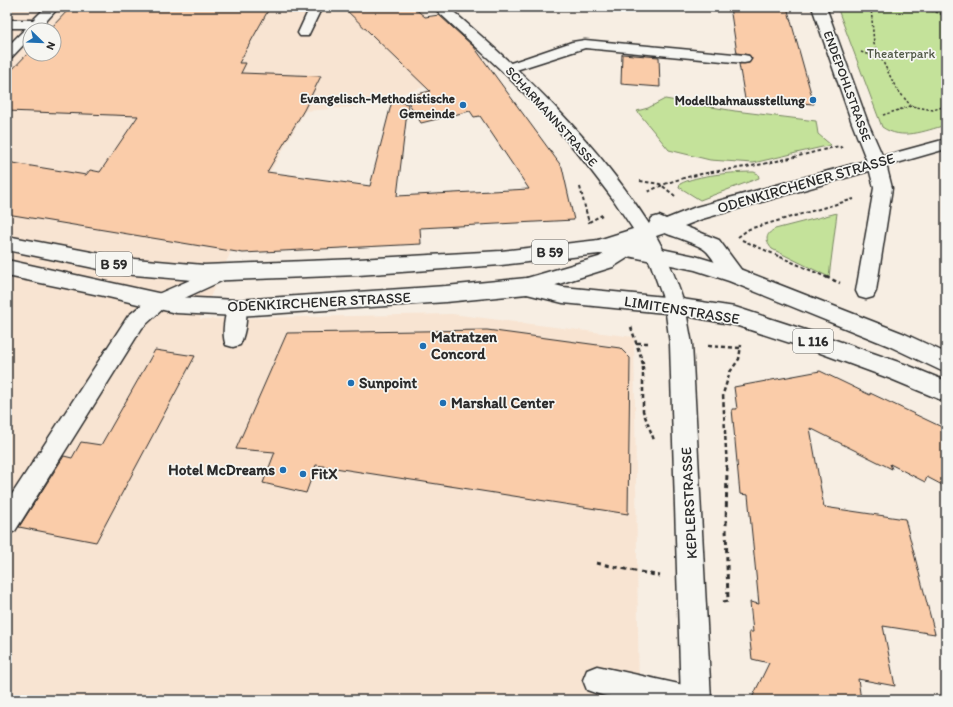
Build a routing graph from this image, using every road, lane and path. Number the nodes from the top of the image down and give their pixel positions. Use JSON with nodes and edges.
{"nodes":[{"id":1,"x":53,"y":7,"type":"edge"},
{"id":2,"x":316,"y":7,"type":"edge"},
{"id":3,"x":440,"y":7,"type":"edge"},
{"id":4,"x":819,"y":7,"type":"edge"},
{"id":5,"x":871,"y":7,"type":"edge"},
{"id":6,"x":923,"y":7,"type":"edge"},
{"id":7,"x":946,"y":16,"type":"edge"},
{"id":8,"x":38,"y":22,"type":"edge"},
{"id":9,"x":7,"y":24,"type":"edge"},
{"id":10,"x":22,"y":26,"type":"edge"},
{"id":11,"x":304,"y":33,"type":"dead end"},
{"id":12,"x":22,"y":38,"type":"edge"},
{"id":13,"x":7,"y":54,"type":"edge"},
{"id":14,"x":744,"y":59,"type":"dead end"},
{"id":15,"x":510,"y":68,"type":"junction"},
{"id":16,"x":911,"y":106,"type":"junction"},
{"id":17,"x":946,"y":106,"type":"edge"},
{"id":18,"x":860,"y":123,"type":"junction"},
{"id":19,"x":946,"y":144,"type":"edge"},
{"id":20,"x":839,"y":146,"type":"dead end"},
{"id":21,"x":877,"y":164,"type":"junction"},
{"id":22,"x":660,"y":184,"type":"dead end"},
{"id":23,"x":631,"y":210,"type":"junction"},
{"id":24,"x":666,"y":226,"type":"junction"},
{"id":25,"x":738,"y":238,"type":"dead end"},
{"id":26,"x":649,"y":241,"type":"junction"},
{"id":27,"x":7,"y":243,"type":"edge"},
{"id":28,"x":599,"y":247,"type":"junction"},
{"id":29,"x":628,"y":249,"type":"junction"},
{"id":30,"x":7,"y":268,"type":"edge"},
{"id":31,"x":222,"y":273,"type":"junction"},
{"id":32,"x":735,"y":276,"type":"junction"},
{"id":33,"x":843,"y":285,"type":"dead end"},
{"id":34,"x":526,"y":286,"type":"junction"},
{"id":35,"x":866,"y":291,"type":"dead end"},
{"id":36,"x":158,"y":302,"type":"junction"},
{"id":37,"x":675,"y":306,"type":"junction"},
{"id":38,"x":237,"y":308,"type":"junction"},
{"id":39,"x":233,"y":339,"type":"dead end"},
{"id":40,"x":637,"y":343,"type":"dead end"},
{"id":41,"x":742,"y":348,"type":"dead end"},
{"id":42,"x":946,"y":363,"type":"edge"},
{"id":43,"x":946,"y":392,"type":"edge"},
{"id":44,"x":656,"y":445,"type":"dead end"},
{"id":45,"x":7,"y":523,"type":"edge"},
{"id":46,"x":596,"y":563,"type":"dead end"},
{"id":47,"x":641,"y":572,"type":"dead end"},
{"id":48,"x":693,"y":613,"type":"junction"},
{"id":49,"x":596,"y":680,"type":"dead end"},
{"id":50,"x":688,"y":700,"type":"edge"},
{"id":51,"x":696,"y":700,"type":"edge"}],
"edges":[{"from":1,"to":8,"type":"lane"},
{"from":2,"to":11,"type":"lane"},
{"from":3,"to":15,"type":"main road","name":"SCHARMANNSTRASSE"},
{"from":4,"to":18,"type":"main road","name":"ENDEPOHLSTRASSE"},
{"from":5,"to":16,"type":"path"},
{"from":6,"to":7,"type":"path"},
{"from":9,"to":10,"type":"lane"},
{"from":12,"to":13,"type":"lane"},
{"from":14,"to":15,"type":"lane"},
{"from":15,"to":23,"type":"main road","name":"SCHARMANNSTRASSE"},
{"from":16,"to":17,"type":"path"},
{"from":16,"to":18,"type":"path"},
{"from":18,"to":21,"type":"main road","name":"ENDEPOHLSTRASSE"},
{"from":19,"to":21,"type":"main road","name":"ODENKIRCHENER STRASSE"},
{"from":20,"to":22,"type":"path"},
{"from":21,"to":24,"type":"main road","name":"ODENKIRCHENER STRASSE"},
{"from":21,"to":35,"type":"main road","name":"ENDEPOHLSTRASSE"},
{"from":23,"to":24,"type":"main road"},
{"from":23,"to":26,"type":"main road","name":"SCHARMANNSTRASSE"},
{"from":24,"to":26,"type":"main road"},
{"from":24,"to":32,"type":"main road"},
{"from":25,"to":33,"type":"path"},
{"from":26,"to":28,"type":"main road","number":"B 59"},
{"from":26,"to":29,"type":"main road","number":"B 59"},
{"from":26,"to":32,"type":"main road","number":"L 116"},
{"from":26,"to":37,"type":"main road","name":"SCHARMANNSTRASSE"},
{"from":27,"to":31,"type":"main road","number":"B 59"},
{"from":28,"to":29,"type":"main road","number":"B 59"},
{"from":28,"to":31,"type":"main road","number":"B 59"},
{"from":29,"to":34,"type":"main road","name":"ODENKIRCHENER STRASSE","number":"B 59"},
{"from":30,"to":36,"type":"main road","name":"ODENKIRCHENER STRASSE","number":"B 59"},
{"from":31,"to":36,"type":"lane"},
{"from":32,"to":42,"type":"main road","number":"L 116"},
{"from":34,"to":37,"type":"main road","name":"LIMITENSTRASSE","number":"L 116"},
{"from":34,"to":38,"type":"main road","name":"ODENKIRCHENER STRASSE","number":"B 59"},
{"from":36,"to":38,"type":"main road","name":"ODENKIRCHENER STRASSE","number":"B 59"},
{"from":36,"to":45,"type":"lane"},
{"from":37,"to":43,"type":"main road","name":"LIMITENSTRASSE","number":"L 116"},
{"from":37,"to":48,"type":"main road","name":"KEPLERSTRASSE"},
{"from":38,"to":39,"type":"lane"},
{"from":40,"to":44,"type":"path"},
{"from":41,"to":48,"type":"path"},
{"from":46,"to":47,"type":"path"},
{"from":48,"to":51,"type":"main road","name":"KEPLERSTRASSE"},
{"from":49,"to":50,"type":"lane"}]}
